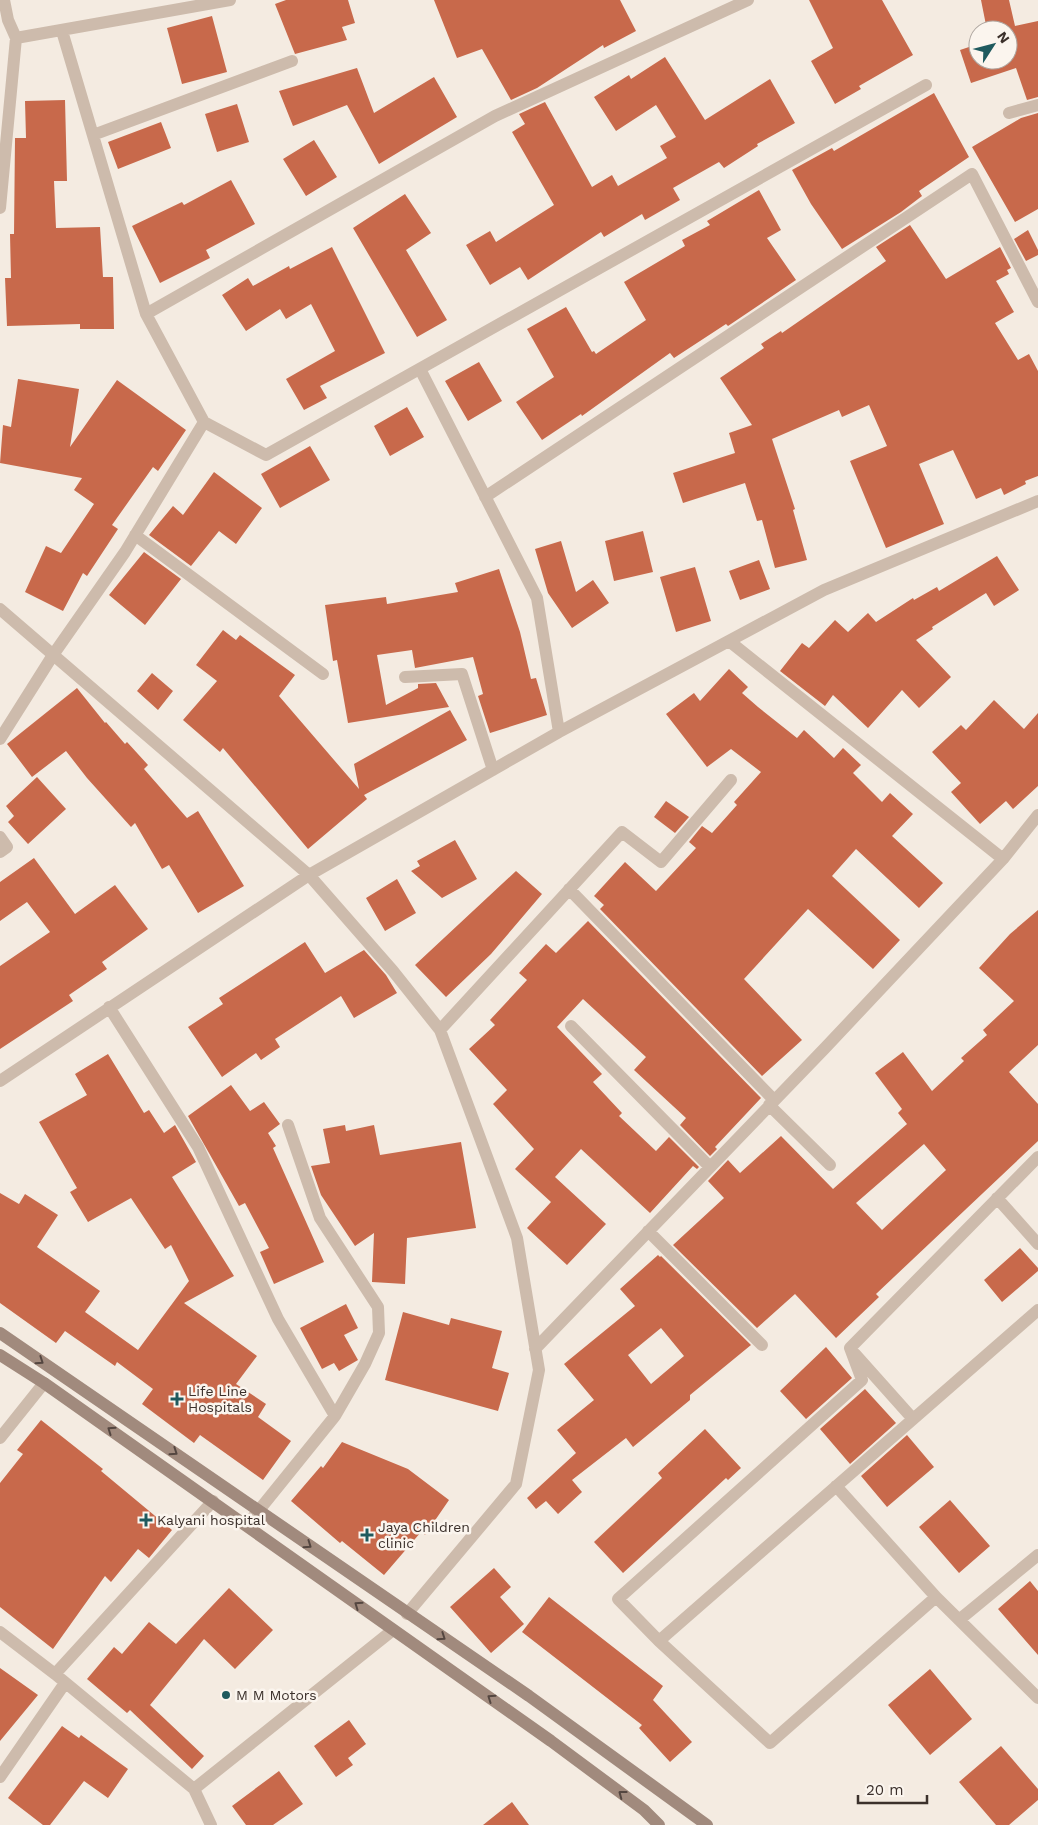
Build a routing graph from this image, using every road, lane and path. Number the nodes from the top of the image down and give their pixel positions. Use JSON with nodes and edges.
{"nodes":[{"id":1,"x":4,"y":0,"type":"edge"},
{"id":2,"x":230,"y":0,"type":"edge"},
{"id":3,"x":748,"y":0,"type":"edge"},
{"id":4,"x":4,"y":23,"type":"edge"},
{"id":5,"x":62,"y":31,"type":"junction"},
{"id":6,"x":16,"y":38,"type":"junction"},
{"id":7,"x":292,"y":61,"type":"dead end"},
{"id":8,"x":926,"y":85,"type":"dead end"},
{"id":9,"x":1038,"y":105,"type":"edge"},
{"id":10,"x":1009,"y":113,"type":"dead end"},
{"id":11,"x":93,"y":135,"type":"junction"},
{"id":12,"x":0,"y":208,"type":"edge"},
{"id":13,"x":1038,"y":302,"type":"edge"},
{"id":14,"x":146,"y":314,"type":"junction"},
{"id":15,"x":420,"y":369,"type":"junction"},
{"id":16,"x":204,"y":422,"type":"junction"},
{"id":17,"x":485,"y":496,"type":"junction"},
{"id":18,"x":1038,"y":502,"type":"edge"},
{"id":19,"x":135,"y":536,"type":"junction"},
{"id":20,"x":0,"y":608,"type":"edge"},
{"id":21,"x":730,"y":641,"type":"junction"},
{"id":22,"x":53,"y":655,"type":"junction"},
{"id":23,"x":323,"y":674,"type":"dead end"},
{"id":24,"x":405,"y":677,"type":"dead end"},
{"id":25,"x":559,"y":732,"type":"junction"},
{"id":26,"x":0,"y":739,"type":"edge"},
{"id":27,"x":493,"y":770,"type":"junction"},
{"id":28,"x":731,"y":780,"type":"dead end"},
{"id":29,"x":1038,"y":815,"type":"edge"},
{"id":30,"x":0,"y":837,"type":"edge"},
{"id":31,"x":0,"y":852,"type":"edge"},
{"id":32,"x":1003,"y":859,"type":"junction"},
{"id":33,"x":309,"y":875,"type":"junction"},
{"id":34,"x":568,"y":890,"type":"junction"},
{"id":35,"x":109,"y":1007,"type":"junction"},
{"id":36,"x":571,"y":1026,"type":"dead end"},
{"id":37,"x":440,"y":1030,"type":"junction"},
{"id":38,"x":0,"y":1081,"type":"edge"},
{"id":39,"x":772,"y":1103,"type":"junction"},
{"id":40,"x":288,"y":1125,"type":"dead end"},
{"id":41,"x":1038,"y":1157,"type":"edge"},
{"id":42,"x":830,"y":1165,"type":"dead end"},
{"id":43,"x":710,"y":1167,"type":"junction"},
{"id":44,"x":998,"y":1198,"type":"junction"},
{"id":45,"x":648,"y":1231,"type":"junction"},
{"id":46,"x":1038,"y":1244,"type":"edge"},
{"id":47,"x":1038,"y":1310,"type":"edge"},
{"id":48,"x":0,"y":1333,"type":"edge"},
{"id":49,"x":762,"y":1345,"type":"dead end"},
{"id":50,"x":535,"y":1348,"type":"junction"},
{"id":51,"x":850,"y":1348,"type":"junction"},
{"id":52,"x":0,"y":1355,"type":"edge"},
{"id":53,"x":44,"y":1382,"type":"junction"},
{"id":54,"x":335,"y":1416,"type":"junction"},
{"id":55,"x":913,"y":1419,"type":"junction"},
{"id":56,"x":0,"y":1438,"type":"edge"},
{"id":57,"x":836,"y":1486,"type":"junction"},
{"id":58,"x":213,"y":1501,"type":"junction"},
{"id":59,"x":258,"y":1510,"type":"junction"},
{"id":60,"x":247,"y":1525,"type":"junction"},
{"id":61,"x":1038,"y":1556,"type":"edge"},
{"id":62,"x":936,"y":1597,"type":"junction"},
{"id":63,"x":407,"y":1614,"type":"junction"},
{"id":64,"x":958,"y":1620,"type":"junction"},
{"id":65,"x":393,"y":1630,"type":"junction"},
{"id":66,"x":0,"y":1632,"type":"edge"},
{"id":67,"x":659,"y":1641,"type":"junction"},
{"id":68,"x":55,"y":1674,"type":"junction"},
{"id":69,"x":65,"y":1683,"type":"junction"},
{"id":70,"x":1038,"y":1698,"type":"edge"},
{"id":71,"x":0,"y":1777,"type":"edge"},
{"id":72,"x":194,"y":1789,"type":"junction"},
{"id":73,"x":211,"y":1825,"type":"edge"},
{"id":74,"x":660,"y":1825,"type":"edge"},
{"id":75,"x":707,"y":1825,"type":"edge"}],
"edges":[{"from":1,"to":4,"type":"street"},
{"from":2,"to":5,"type":"street"},
{"from":3,"to":14,"type":"street"},
{"from":4,"to":6,"type":"street"},
{"from":5,"to":6,"type":"street"},
{"from":5,"to":11,"type":"street"},
{"from":6,"to":12,"type":"street"},
{"from":7,"to":11,"type":"street"},
{"from":8,"to":15,"type":"street"},
{"from":9,"to":10,"type":"street"},
{"from":11,"to":14,"type":"street"},
{"from":13,"to":17,"type":"street"},
{"from":14,"to":16,"type":"street"},
{"from":15,"to":16,"type":"street"},
{"from":15,"to":17,"type":"street"},
{"from":16,"to":19,"type":"street"},
{"from":17,"to":25,"type":"street"},
{"from":18,"to":21,"type":"street"},
{"from":19,"to":22,"type":"street"},
{"from":19,"to":23,"type":"street"},
{"from":20,"to":22,"type":"street"},
{"from":21,"to":25,"type":"street"},
{"from":21,"to":32,"type":"street"},
{"from":22,"to":26,"type":"street"},
{"from":22,"to":33,"type":"street"},
{"from":24,"to":27,"type":"street"},
{"from":25,"to":27,"type":"street"},
{"from":27,"to":33,"type":"street"},
{"from":28,"to":34,"type":"street"},
{"from":29,"to":32,"type":"street"},
{"from":30,"to":31,"type":"street"},
{"from":32,"to":39,"type":"street"},
{"from":33,"to":35,"type":"street"},
{"from":33,"to":37,"type":"street"},
{"from":34,"to":37,"type":"street"},
{"from":34,"to":39,"type":"street"},
{"from":35,"to":38,"type":"street"},
{"from":35,"to":54,"type":"street"},
{"from":36,"to":43,"type":"street"},
{"from":37,"to":50,"type":"street"},
{"from":39,"to":42,"type":"street"},
{"from":39,"to":43,"type":"street"},
{"from":40,"to":54,"type":"street"},
{"from":41,"to":44,"type":"street"},
{"from":43,"to":45,"type":"street"},
{"from":44,"to":46,"type":"street"},
{"from":44,"to":51,"type":"street"},
{"from":45,"to":49,"type":"street"},
{"from":45,"to":50,"type":"street"},
{"from":47,"to":55,"type":"street"},
{"from":48,"to":59,"type":"street","one_way":true},
{"from":50,"to":63,"type":"street"},
{"from":51,"to":55,"type":"street"},
{"from":51,"to":67,"type":"street"},
{"from":52,"to":53,"type":"street"},
{"from":53,"to":56,"type":"street"},
{"from":58,"to":53,"type":"street","one_way":true},
{"from":54,"to":59,"type":"street"},
{"from":55,"to":57,"type":"street"},
{"from":57,"to":62,"type":"street"},
{"from":57,"to":67,"type":"street"},
{"from":58,"to":60,"type":"street"},
{"from":58,"to":68,"type":"street"},
{"from":59,"to":60,"type":"street"},
{"from":59,"to":63,"type":"street","one_way":true},
{"from":65,"to":60,"type":"street","one_way":true},
{"from":61,"to":64,"type":"street"},
{"from":62,"to":64,"type":"street"},
{"from":62,"to":67,"type":"street"},
{"from":63,"to":75,"type":"street","one_way":true},
{"from":64,"to":70,"type":"street"},
{"from":65,"to":72,"type":"street"},
{"from":74,"to":65,"type":"street","one_way":true},
{"from":66,"to":68,"type":"street"},
{"from":68,"to":69,"type":"street"},
{"from":69,"to":71,"type":"street"},
{"from":69,"to":72,"type":"street"},
{"from":72,"to":73,"type":"street"}]}
